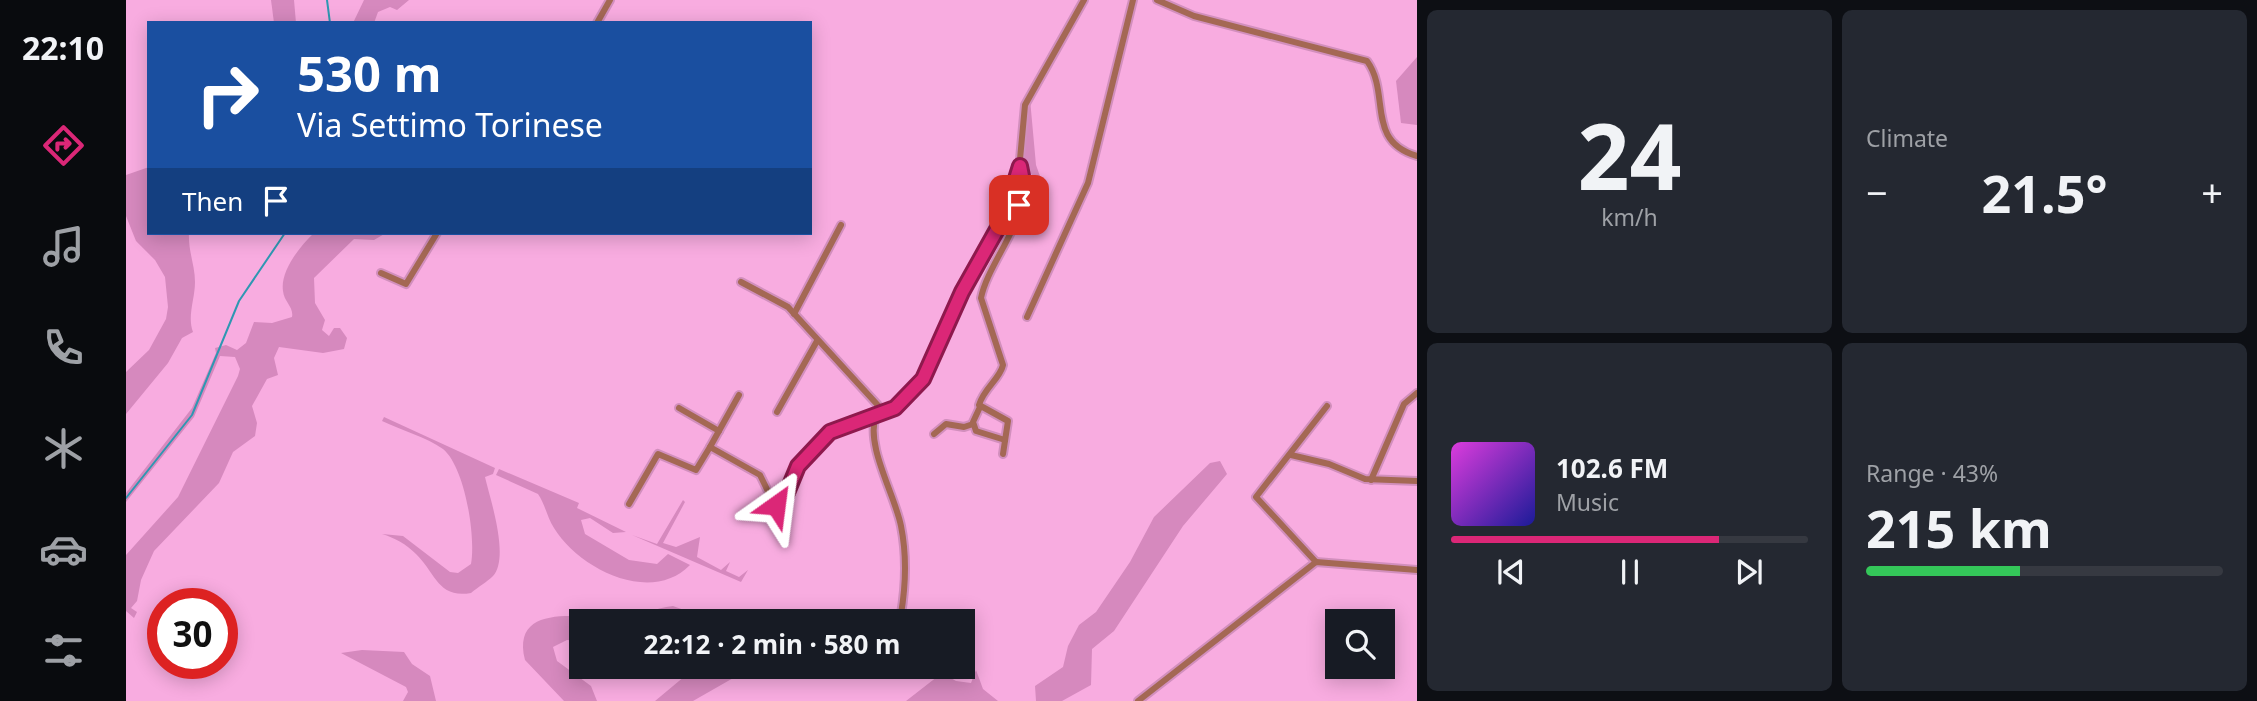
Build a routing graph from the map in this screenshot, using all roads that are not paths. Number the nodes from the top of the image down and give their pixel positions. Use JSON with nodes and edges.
{"nodes":[{"id":1,"x":610,"y":0,"type":"edge"},
{"id":2,"x":1084,"y":0,"type":"edge"},
{"id":3,"x":1133,"y":0,"type":"edge"},
{"id":4,"x":1157,"y":0,"type":"edge"},
{"id":5,"x":598,"y":21,"type":"edge"},
{"id":6,"x":1417,"y":156,"type":"edge"},
{"id":7,"x":1020,"y":166,"type":"junction"},
{"id":8,"x":841,"y":225,"type":"dead end"},
{"id":9,"x":436,"y":235,"type":"edge"},
{"id":10,"x":381,"y":273,"type":"dead end"},
{"id":11,"x":741,"y":282,"type":"dead end"},
{"id":12,"x":794,"y":314,"type":"junction"},
{"id":13,"x":1027,"y":317,"type":"dead end"},
{"id":14,"x":817,"y":341,"type":"junction"},
{"id":15,"x":1417,"y":393,"type":"edge"},
{"id":16,"x":739,"y":395,"type":"dead end"},
{"id":17,"x":1327,"y":406,"type":"dead end"},
{"id":18,"x":980,"y":407,"type":"junction"},
{"id":19,"x":679,"y":408,"type":"dead end"},
{"id":20,"x":776,"y":411,"type":"dead end"},
{"id":21,"x":885,"y":413,"type":"junction"},
{"id":22,"x":876,"y":416,"type":"junction"},
{"id":23,"x":973,"y":424,"type":"junction"},
{"id":24,"x":719,"y":430,"type":"junction"},
{"id":25,"x":934,"y":434,"type":"dead end"},
{"id":26,"x":1006,"y":440,"type":"junction"},
{"id":27,"x":710,"y":447,"type":"junction"},
{"id":28,"x":1003,"y":454,"type":"dead end"},
{"id":29,"x":1291,"y":455,"type":"junction"},
{"id":30,"x":1371,"y":480,"type":"junction"},
{"id":31,"x":1417,"y":481,"type":"edge"},
{"id":32,"x":629,"y":504,"type":"dead end"},
{"id":33,"x":776,"y":505,"type":"junction"},
{"id":34,"x":785,"y":526,"type":"dead end"},
{"id":35,"x":1316,"y":562,"type":"junction"},
{"id":36,"x":1417,"y":570,"type":"edge"},
{"id":37,"x":902,"y":609,"type":"edge"},
{"id":38,"x":1138,"y":701,"type":"edge"}],
"edges":[{"from":1,"to":5,"type":"street"},
{"from":2,"to":7,"type":"street"},
{"from":3,"to":13,"type":"street"},
{"from":4,"to":6,"type":"street"},
{"from":7,"to":18,"type":"street"},
{"from":7,"to":21,"type":"street"},
{"from":8,"to":12,"type":"street"},
{"from":9,"to":10,"type":"street"},
{"from":11,"to":12,"type":"street"},
{"from":12,"to":14,"type":"street"},
{"from":14,"to":20,"type":"street"},
{"from":14,"to":21,"type":"street"},
{"from":15,"to":30,"type":"street"},
{"from":16,"to":24,"type":"street"},
{"from":17,"to":29,"type":"street"},
{"from":18,"to":23,"type":"street"},
{"from":18,"to":26,"type":"street"},
{"from":19,"to":24,"type":"street"},
{"from":21,"to":22,"type":"street"},
{"from":22,"to":33,"type":"street"},
{"from":22,"to":37,"type":"street"},
{"from":23,"to":25,"type":"street"},
{"from":23,"to":26,"type":"street"},
{"from":24,"to":27,"type":"street"},
{"from":26,"to":28,"type":"street"},
{"from":27,"to":32,"type":"street"},
{"from":27,"to":33,"type":"street"},
{"from":29,"to":30,"type":"street"},
{"from":29,"to":35,"type":"street"},
{"from":30,"to":31,"type":"street"},
{"from":33,"to":34,"type":"street"},
{"from":35,"to":36,"type":"street"},
{"from":35,"to":38,"type":"street"}]}
